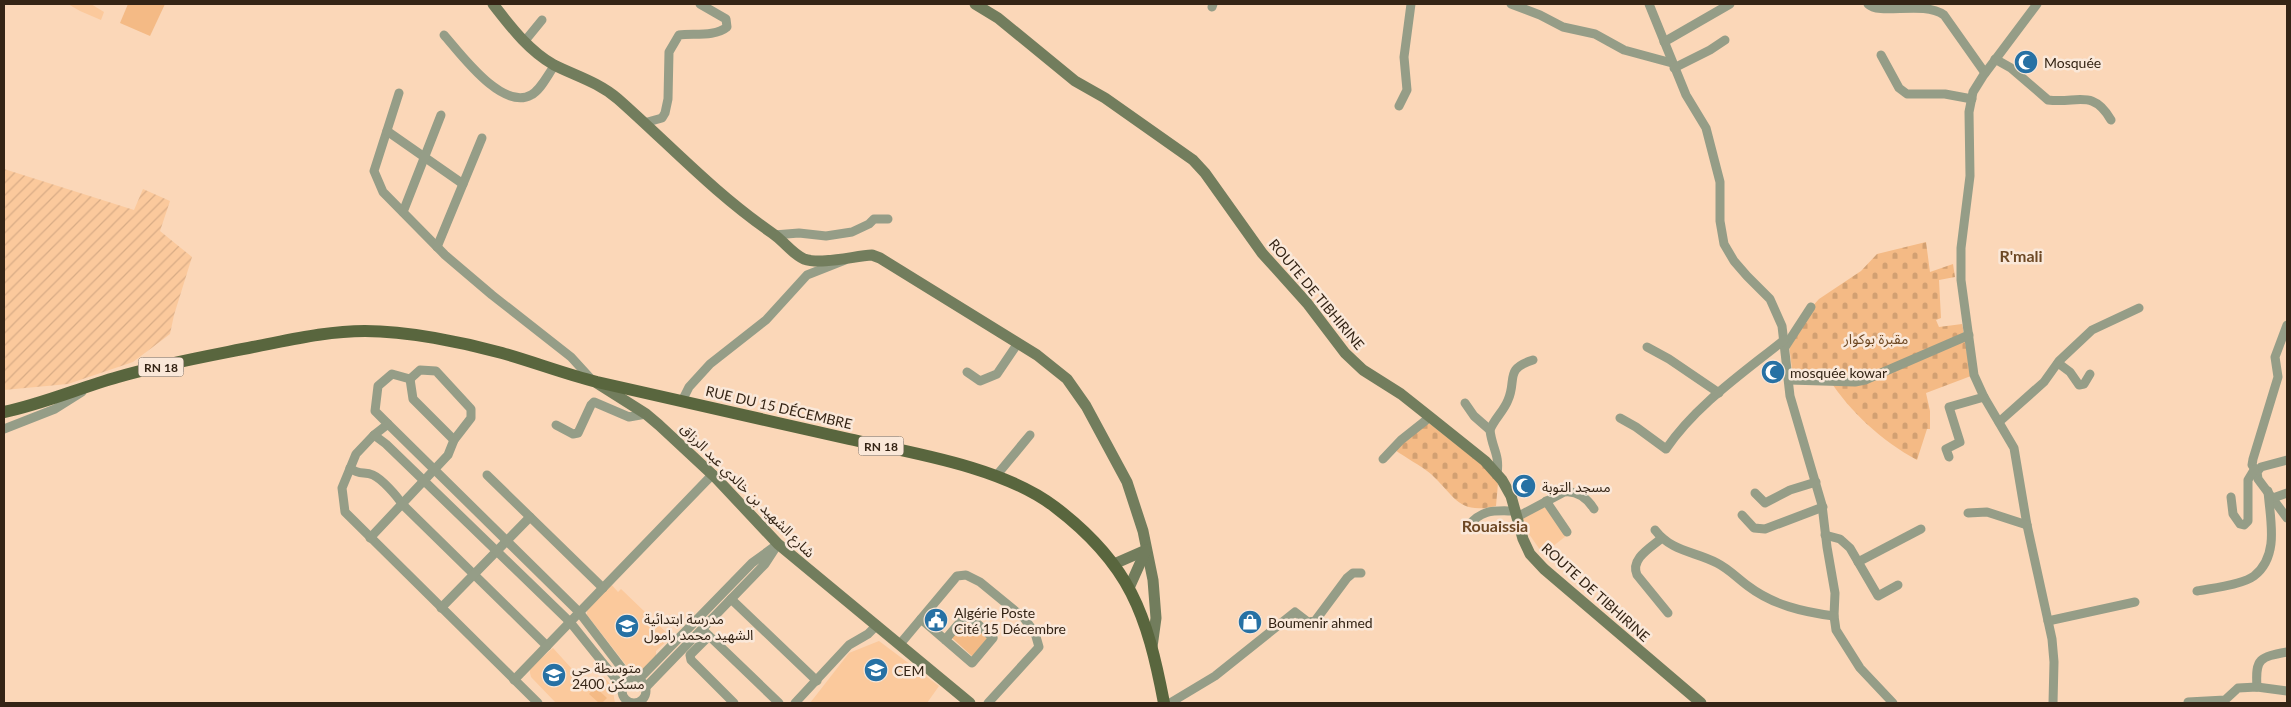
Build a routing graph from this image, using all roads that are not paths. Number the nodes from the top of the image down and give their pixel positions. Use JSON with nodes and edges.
{"nodes":[{"id":1,"x":493,"y":4,"type":"edge"},
{"id":2,"x":700,"y":4,"type":"edge"},
{"id":3,"x":975,"y":4,"type":"edge"},
{"id":4,"x":1411,"y":4,"type":"edge"},
{"id":5,"x":1511,"y":4,"type":"edge"},
{"id":6,"x":1649,"y":4,"type":"edge"},
{"id":7,"x":1730,"y":4,"type":"edge"},
{"id":8,"x":1868,"y":4,"type":"edge"},
{"id":9,"x":2037,"y":4,"type":"edge"},
{"id":10,"x":542,"y":20,"type":"dead end"},
{"id":11,"x":444,"y":35,"type":"dead end"},
{"id":12,"x":1725,"y":40,"type":"dead end"},
{"id":13,"x":524,"y":42,"type":"junction"},
{"id":14,"x":1664,"y":42,"type":"junction"},
{"id":15,"x":1881,"y":56,"type":"dead end"},
{"id":16,"x":1995,"y":59,"type":"junction"},
{"id":17,"x":555,"y":65,"type":"junction"},
{"id":18,"x":1673,"y":66,"type":"junction"},
{"id":19,"x":1985,"y":73,"type":"junction"},
{"id":20,"x":400,"y":93,"type":"dead end"},
{"id":21,"x":1972,"y":99,"type":"junction"},
{"id":22,"x":1399,"y":106,"type":"dead end"},
{"id":23,"x":442,"y":115,"type":"dead end"},
{"id":24,"x":2111,"y":120,"type":"dead end"},
{"id":25,"x":644,"y":123,"type":"junction"},
{"id":26,"x":387,"y":131,"type":"junction"},
{"id":27,"x":482,"y":138,"type":"dead end"},
{"id":28,"x":425,"y":158,"type":"junction"},
{"id":29,"x":463,"y":184,"type":"junction"},
{"id":30,"x":403,"y":212,"type":"junction"},
{"id":31,"x":888,"y":219,"type":"dead end"},
{"id":32,"x":774,"y":234,"type":"junction"},
{"id":33,"x":437,"y":247,"type":"junction"},
{"id":34,"x":852,"y":257,"type":"junction"},
{"id":35,"x":1811,"y":307,"type":"dead end"},
{"id":36,"x":2139,"y":308,"type":"dead end"},
{"id":37,"x":2287,"y":325,"type":"edge"},
{"id":38,"x":1969,"y":335,"type":"junction"},
{"id":39,"x":1018,"y":343,"type":"junction"},
{"id":40,"x":1785,"y":344,"type":"junction"},
{"id":41,"x":1647,"y":347,"type":"dead end"},
{"id":42,"x":1533,"y":360,"type":"dead end"},
{"id":43,"x":2058,"y":363,"type":"junction"},
{"id":44,"x":967,"y":372,"type":"dead end"},
{"id":45,"x":2090,"y":374,"type":"dead end"},
{"id":46,"x":2282,"y":378,"type":"edge"},
{"id":47,"x":410,"y":379,"type":"junction"},
{"id":48,"x":592,"y":380,"type":"junction"},
{"id":49,"x":1789,"y":380,"type":"junction"},
{"id":50,"x":93,"y":386,"type":"junction"},
{"id":51,"x":1719,"y":394,"type":"junction"},
{"id":52,"x":1984,"y":397,"type":"junction"},
{"id":53,"x":682,"y":401,"type":"junction"},
{"id":54,"x":1465,"y":404,"type":"dead end"},
{"id":55,"x":4,"y":412,"type":"edge"},
{"id":56,"x":646,"y":414,"type":"junction"},
{"id":57,"x":1430,"y":417,"type":"junction"},
{"id":58,"x":1620,"y":418,"type":"dead end"},
{"id":59,"x":1999,"y":422,"type":"junction"},
{"id":60,"x":388,"y":424,"type":"junction"},
{"id":61,"x":556,"y":425,"type":"dead end"},
{"id":62,"x":4,"y":429,"type":"edge"},
{"id":63,"x":1490,"y":430,"type":"junction"},
{"id":64,"x":374,"y":435,"type":"junction"},
{"id":65,"x":1030,"y":435,"type":"dead end"},
{"id":66,"x":454,"y":440,"type":"junction"},
{"id":67,"x":1949,"y":457,"type":"dead end"},
{"id":68,"x":1383,"y":459,"type":"dead end"},
{"id":69,"x":2287,"y":460,"type":"edge"},
{"id":70,"x":350,"y":468,"type":"junction"},
{"id":71,"x":435,"y":471,"type":"junction"},
{"id":72,"x":2255,"y":471,"type":"junction"},
{"id":73,"x":713,"y":474,"type":"junction"},
{"id":74,"x":1497,"y":474,"type":"junction"},
{"id":75,"x":487,"y":476,"type":"dead end"},
{"id":76,"x":996,"y":476,"type":"junction"},
{"id":77,"x":424,"y":481,"type":"junction"},
{"id":78,"x":1816,"y":482,"type":"junction"},
{"id":79,"x":1756,"y":493,"type":"dead end"},
{"id":80,"x":2287,"y":493,"type":"edge"},
{"id":81,"x":2270,"y":494,"type":"junction"},
{"id":82,"x":2231,"y":497,"type":"dead end"},
{"id":83,"x":1546,"y":501,"type":"junction"},
{"id":84,"x":402,"y":504,"type":"junction"},
{"id":85,"x":1823,"y":507,"type":"junction"},
{"id":86,"x":1594,"y":510,"type":"dead end"},
{"id":87,"x":1968,"y":513,"type":"dead end"},
{"id":88,"x":1516,"y":514,"type":"junction"},
{"id":89,"x":1742,"y":515,"type":"dead end"},
{"id":90,"x":530,"y":517,"type":"junction"},
{"id":91,"x":2287,"y":518,"type":"edge"},
{"id":92,"x":2027,"y":525,"type":"junction"},
{"id":93,"x":1468,"y":526,"type":"dead end"},
{"id":94,"x":1921,"y":529,"type":"dead end"},
{"id":95,"x":1655,"y":530,"type":"dead end"},
{"id":96,"x":1567,"y":532,"type":"dead end"},
{"id":97,"x":1826,"y":535,"type":"junction"},
{"id":98,"x":370,"y":538,"type":"junction"},
{"id":99,"x":1662,"y":538,"type":"junction"},
{"id":100,"x":507,"y":541,"type":"junction"},
{"id":101,"x":778,"y":544,"type":"junction"},
{"id":102,"x":1146,"y":550,"type":"junction"},
{"id":103,"x":497,"y":552,"type":"junction"},
{"id":104,"x":1858,"y":562,"type":"junction"},
{"id":105,"x":1114,"y":564,"type":"junction"},
{"id":106,"x":1151,"y":571,"type":"junction"},
{"id":107,"x":1361,"y":573,"type":"dead end"},
{"id":108,"x":474,"y":575,"type":"junction"},
{"id":109,"x":1898,"y":585,"type":"dead end"},
{"id":110,"x":603,"y":588,"type":"junction"},
{"id":111,"x":1130,"y":588,"type":"junction"},
{"id":112,"x":2197,"y":591,"type":"dead end"},
{"id":113,"x":731,"y":599,"type":"junction"},
{"id":114,"x":2135,"y":602,"type":"dead end"},
{"id":115,"x":441,"y":608,"type":"junction"},
{"id":116,"x":580,"y":612,"type":"junction"},
{"id":117,"x":1668,"y":614,"type":"dead end"},
{"id":118,"x":1834,"y":616,"type":"junction"},
{"id":119,"x":921,"y":619,"type":"junction"},
{"id":120,"x":2048,"y":621,"type":"junction"},
{"id":121,"x":570,"y":622,"type":"junction"},
{"id":122,"x":877,"y":625,"type":"junction"},
{"id":123,"x":705,"y":633,"type":"junction"},
{"id":124,"x":945,"y":640,"type":"junction"},
{"id":125,"x":900,"y":644,"type":"junction"},
{"id":126,"x":547,"y":646,"type":"junction"},
{"id":127,"x":1152,"y":647,"type":"junction"},
{"id":128,"x":2287,"y":652,"type":"edge"},
{"id":129,"x":514,"y":680,"type":"junction"},
{"id":130,"x":634,"y":680,"type":"junction"},
{"id":131,"x":817,"y":681,"type":"junction"},
{"id":132,"x":2257,"y":687,"type":"junction"},
{"id":133,"x":623,"y":688,"type":"junction"},
{"id":134,"x":645,"y":688,"type":"junction"},
{"id":135,"x":2287,"y":691,"type":"edge"},
{"id":136,"x":775,"y":702,"type":"edge"},
{"id":137,"x":2188,"y":702,"type":"edge"},
{"id":138,"x":538,"y":703,"type":"edge"},
{"id":139,"x":637,"y":703,"type":"edge"},
{"id":140,"x":734,"y":703,"type":"edge"},
{"id":141,"x":795,"y":703,"type":"edge"},
{"id":142,"x":970,"y":703,"type":"edge"},
{"id":143,"x":988,"y":703,"type":"edge"},
{"id":144,"x":1164,"y":703,"type":"edge"},
{"id":145,"x":1170,"y":703,"type":"edge"},
{"id":146,"x":1701,"y":703,"type":"edge"},
{"id":147,"x":1893,"y":703,"type":"edge"},
{"id":148,"x":2054,"y":703,"type":"edge"}],
"edges":[{"from":1,"to":13,"type":"street"},
{"from":2,"to":25,"type":"street"},
{"from":3,"to":57,"type":"street","name":"ROUTE DE TIBHIRINE"},
{"from":4,"to":22,"type":"street"},
{"from":5,"to":18,"type":"street"},
{"from":6,"to":14,"type":"street"},
{"from":7,"to":14,"type":"street"},
{"from":8,"to":19,"type":"street"},
{"from":9,"to":16,"type":"street"},
{"from":10,"to":13,"type":"street"},
{"from":11,"to":17,"type":"street"},
{"from":12,"to":18,"type":"street"},
{"from":13,"to":17,"type":"street"},
{"from":14,"to":18,"type":"street"},
{"from":15,"to":21,"type":"street"},
{"from":16,"to":19,"type":"street"},
{"from":16,"to":24,"type":"street"},
{"from":17,"to":25,"type":"street"},
{"from":18,"to":40,"type":"street"},
{"from":19,"to":21,"type":"street"},
{"from":20,"to":26,"type":"street"},
{"from":21,"to":38,"type":"street"},
{"from":23,"to":28,"type":"street"},
{"from":25,"to":32,"type":"street"},
{"from":26,"to":28,"type":"street"},
{"from":26,"to":30,"type":"street"},
{"from":27,"to":29,"type":"street"},
{"from":28,"to":29,"type":"street"},
{"from":28,"to":30,"type":"street"},
{"from":29,"to":33,"type":"street"},
{"from":30,"to":33,"type":"street"},
{"from":31,"to":32,"type":"street"},
{"from":32,"to":34,"type":"street"},
{"from":33,"to":48,"type":"street"},
{"from":34,"to":39,"type":"street"},
{"from":34,"to":53,"type":"street"},
{"from":35,"to":40,"type":"street"},
{"from":36,"to":43,"type":"street"},
{"from":37,"to":46,"type":"street"},
{"from":38,"to":49,"type":"street"},
{"from":38,"to":52,"type":"street"},
{"from":39,"to":44,"type":"street"},
{"from":39,"to":102,"type":"street"},
{"from":40,"to":49,"type":"street"},
{"from":40,"to":51,"type":"street"},
{"from":41,"to":51,"type":"street"},
{"from":42,"to":63,"type":"street"},
{"from":43,"to":45,"type":"street"},
{"from":43,"to":59,"type":"street"},
{"from":46,"to":72,"type":"street"},
{"from":47,"to":60,"type":"street"},
{"from":47,"to":66,"type":"street"},
{"from":47,"to":66,"type":"street"},
{"from":48,"to":50,"type":"main road","name":"RUE DU 15 DÉCEMBRE","number":"RN 18"},
{"from":48,"to":53,"type":"main road","name":"RUE DU 15 DÉCEMBRE","number":"RN 18"},
{"from":48,"to":56,"type":"street","name":"شارع الشهيد بن خالدي عبد الرزاق"},
{"from":49,"to":78,"type":"street"},
{"from":50,"to":55,"type":"main road","number":"RN 18"},
{"from":50,"to":62,"type":"street"},
{"from":51,"to":58,"type":"street"},
{"from":52,"to":59,"type":"street"},
{"from":52,"to":67,"type":"street"},
{"from":53,"to":76,"type":"main road","name":"RUE DU 15 DÉCEMBRE","number":"RN 18"},
{"from":54,"to":63,"type":"street"},
{"from":56,"to":61,"type":"street"},
{"from":56,"to":73,"type":"street","name":"شارع الشهيد بن خالدي عبد الرزاق"},
{"from":57,"to":68,"type":"street"},
{"from":57,"to":74,"type":"street","name":"ROUTE DE TIBHIRINE"},
{"from":59,"to":92,"type":"street"},
{"from":60,"to":64,"type":"street"},
{"from":60,"to":71,"type":"street"},
{"from":63,"to":74,"type":"street"},
{"from":64,"to":70,"type":"street"},
{"from":64,"to":77,"type":"street"},
{"from":65,"to":76,"type":"street"},
{"from":66,"to":71,"type":"street"},
{"from":69,"to":72,"type":"street"},
{"from":70,"to":84,"type":"street"},
{"from":70,"to":98,"type":"street"},
{"from":71,"to":77,"type":"street"},
{"from":71,"to":100,"type":"street"},
{"from":72,"to":81,"type":"street"},
{"from":72,"to":82,"type":"street"},
{"from":73,"to":101,"type":"street","name":"شارع الشهيد بن خالدي عبد الرزاق"},
{"from":73,"to":110,"type":"street"},
{"from":74,"to":88,"type":"street","name":"ROUTE DE TIBHIRINE"},
{"from":75,"to":90,"type":"street"},
{"from":76,"to":105,"type":"main road","name":"RUE DU 15 DÉCEMBRE","number":"RN 18"},
{"from":77,"to":84,"type":"street"},
{"from":77,"to":103,"type":"street"},
{"from":78,"to":79,"type":"street"},
{"from":78,"to":85,"type":"street"},
{"from":80,"to":81,"type":"street"},
{"from":81,"to":91,"type":"street"},
{"from":81,"to":112,"type":"street"},
{"from":83,"to":86,"type":"street"},
{"from":83,"to":88,"type":"street"},
{"from":83,"to":96,"type":"street"},
{"from":84,"to":98,"type":"street"},
{"from":84,"to":108,"type":"street"},
{"from":85,"to":89,"type":"street"},
{"from":85,"to":97,"type":"street"},
{"from":87,"to":92,"type":"street"},
{"from":88,"to":93,"type":"street"},
{"from":88,"to":146,"type":"street","name":"ROUTE DE TIBHIRINE"},
{"from":90,"to":100,"type":"street"},
{"from":90,"to":110,"type":"street"},
{"from":92,"to":120,"type":"street"},
{"from":94,"to":104,"type":"street"},
{"from":95,"to":99,"type":"street"},
{"from":97,"to":104,"type":"street"},
{"from":97,"to":118,"type":"street"},
{"from":98,"to":115,"type":"street"},
{"from":99,"to":117,"type":"street"},
{"from":99,"to":118,"type":"street"},
{"from":100,"to":103,"type":"street"},
{"from":100,"to":116,"type":"street"},
{"from":101,"to":113,"type":"street"},
{"from":101,"to":122,"type":"street","name":"شارع الشهيد بن خالدي عبد الرزاق"},
{"from":101,"to":130,"type":"street"},
{"from":102,"to":105,"type":"street"},
{"from":102,"to":106,"type":"street"},
{"from":102,"to":111,"type":"street"},
{"from":103,"to":108,"type":"street"},
{"from":103,"to":121,"type":"street"},
{"from":104,"to":109,"type":"street"},
{"from":105,"to":111,"type":"main road","name":"RUE DU 15 DÉCEMBRE","number":"RN 18"},
{"from":106,"to":111,"type":"street"},
{"from":106,"to":127,"type":"street"},
{"from":107,"to":145,"type":"street"},
{"from":108,"to":115,"type":"street"},
{"from":108,"to":126,"type":"street"},
{"from":110,"to":116,"type":"street"},
{"from":111,"to":127,"type":"main road","name":"RUE DU 15 DÉCEMBRE","number":"RN 18"},
{"from":113,"to":123,"type":"street"},
{"from":113,"to":131,"type":"street"},
{"from":114,"to":120,"type":"street"},
{"from":115,"to":129,"type":"street"},
{"from":116,"to":121,"type":"street"},
{"from":116,"to":130,"type":"street"},
{"from":118,"to":147,"type":"street"},
{"from":119,"to":124,"type":"street"},
{"from":119,"to":125,"type":"street"},
{"from":119,"to":143,"type":"street"},
{"from":120,"to":148,"type":"street"},
{"from":121,"to":126,"type":"street"},
{"from":121,"to":133,"type":"street"},
{"from":122,"to":125,"type":"street","name":"شارع الشهيد بن خالدي عبد الرزاق"},
{"from":122,"to":131,"type":"street"},
{"from":123,"to":134,"type":"street"},
{"from":123,"to":136,"type":"street"},
{"from":123,"to":140,"type":"street"},
{"from":124,"to":124,"type":"street"},
{"from":125,"to":142,"type":"street","name":"شارع الشهيد بن خالدي عبد الرزاق"},
{"from":126,"to":129,"type":"street"},
{"from":127,"to":144,"type":"main road","name":"RUE DU 15 DÉCEMBRE","number":"RN 18"},
{"from":128,"to":132,"type":"street"},
{"from":129,"to":138,"type":"street"},
{"from":130,"to":133,"type":"street"},
{"from":130,"to":134,"type":"street"},
{"from":131,"to":141,"type":"street"},
{"from":132,"to":135,"type":"street"},
{"from":132,"to":137,"type":"street"},
{"from":133,"to":139,"type":"street"},
{"from":134,"to":139,"type":"street"}]}
